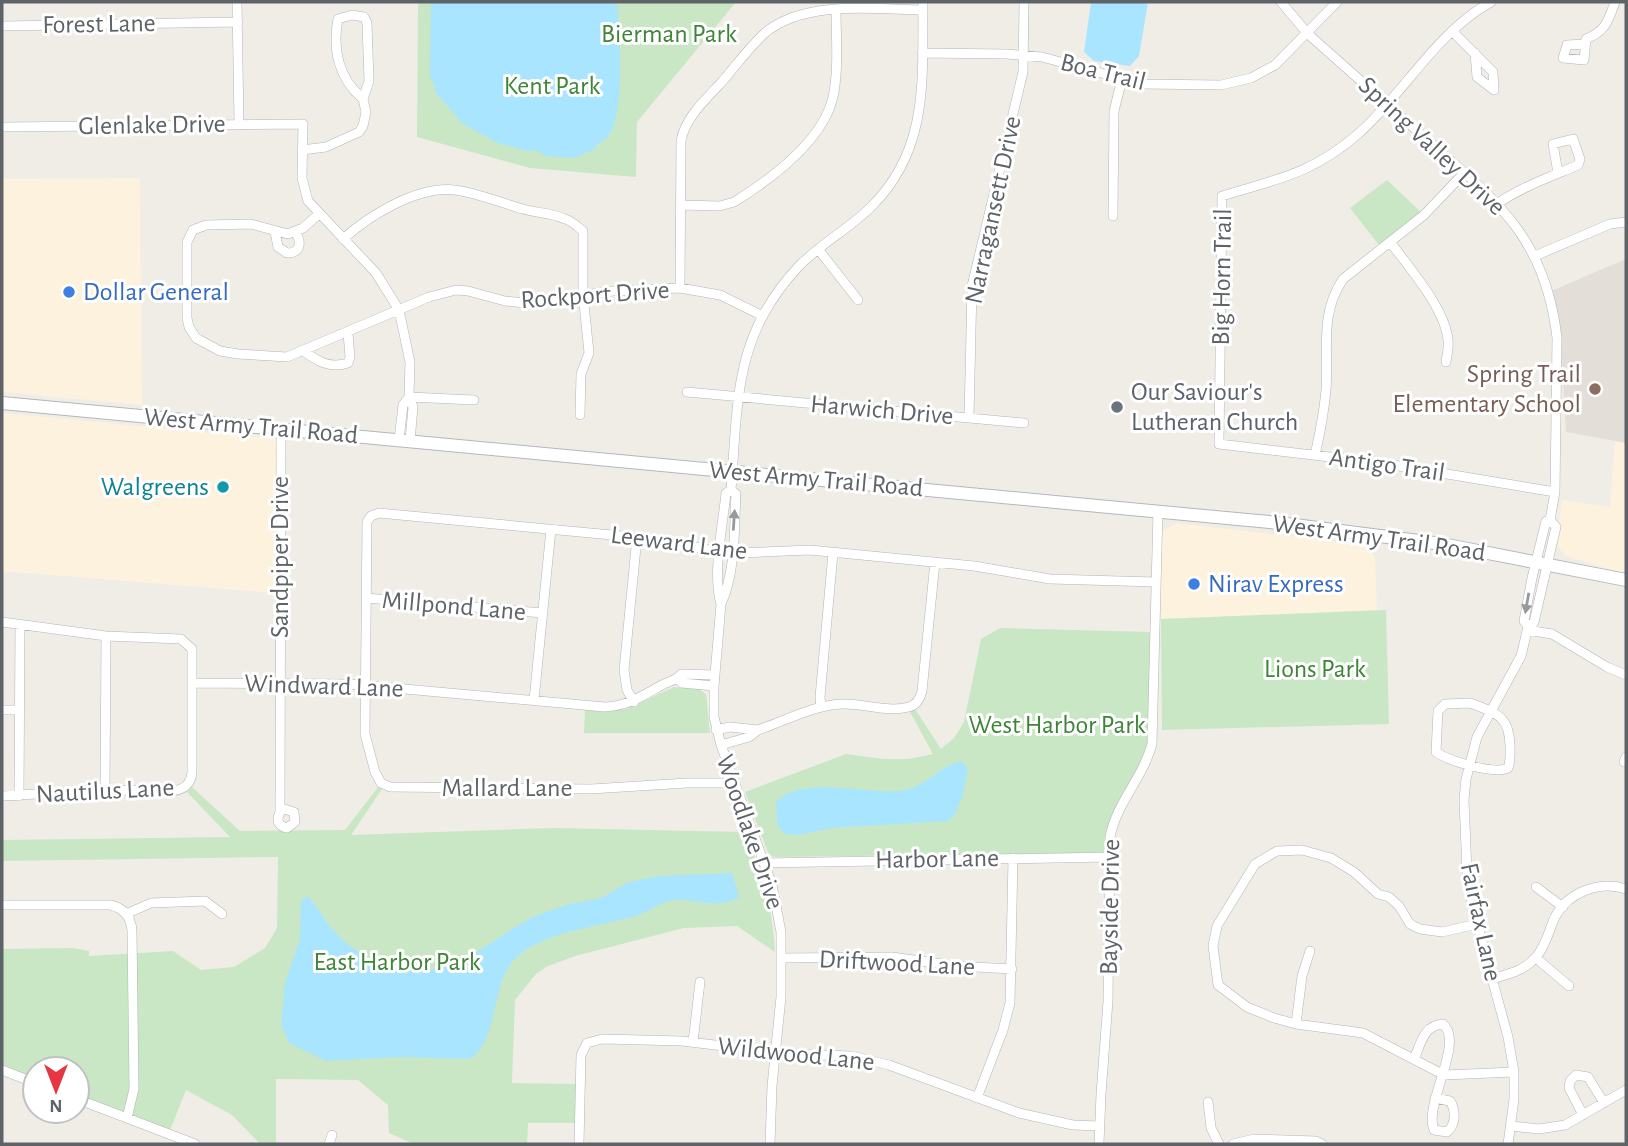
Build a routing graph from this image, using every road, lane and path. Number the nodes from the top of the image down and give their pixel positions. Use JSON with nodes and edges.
{"nodes":[{"id":1,"x":237,"y":2,"type":"edge"},
{"id":2,"x":1024,"y":2,"type":"edge"},
{"id":3,"x":1281,"y":2,"type":"edge"},
{"id":4,"x":1337,"y":2,"type":"edge"},
{"id":5,"x":1491,"y":2,"type":"edge"},
{"id":6,"x":1615,"y":2,"type":"edge"},
{"id":7,"x":923,"y":6,"type":"edge"},
{"id":8,"x":836,"y":9,"type":"junction"},
{"id":9,"x":238,"y":22,"type":"junction"},
{"id":10,"x":2,"y":26,"type":"edge"},
{"id":11,"x":1452,"y":31,"type":"junction"},
{"id":12,"x":1308,"y":34,"type":"junction"},
{"id":13,"x":1585,"y":44,"type":"dead end"},
{"id":14,"x":922,"y":53,"type":"junction"},
{"id":15,"x":1475,"y":53,"type":"dead end"},
{"id":16,"x":1024,"y":55,"type":"junction"},
{"id":17,"x":1122,"y":79,"type":"junction"},
{"id":18,"x":363,"y":99,"type":"junction"},
{"id":19,"x":1387,"y":104,"type":"junction"},
{"id":20,"x":239,"y":124,"type":"junction"},
{"id":21,"x":2,"y":127,"type":"edge"},
{"id":22,"x":302,"y":150,"type":"junction"},
{"id":23,"x":1464,"y":173,"type":"junction"},
{"id":24,"x":1558,"y":173,"type":"dead end"},
{"id":25,"x":1498,"y":203,"type":"junction"},
{"id":26,"x":681,"y":205,"type":"junction"},
{"id":27,"x":319,"y":215,"type":"junction"},
{"id":28,"x":1113,"y":216,"type":"dead end"},
{"id":29,"x":1626,"y":222,"type":"edge"},
{"id":30,"x":275,"y":232,"type":"junction"},
{"id":31,"x":295,"y":232,"type":"junction"},
{"id":32,"x":343,"y":239,"type":"junction"},
{"id":33,"x":1391,"y":243,"type":"junction"},
{"id":34,"x":818,"y":249,"type":"junction"},
{"id":35,"x":1535,"y":256,"type":"junction"},
{"id":36,"x":680,"y":288,"type":"junction"},
{"id":37,"x":583,"y":294,"type":"junction"},
{"id":38,"x":858,"y":300,"type":"dead end"},
{"id":39,"x":399,"y":310,"type":"junction"},
{"id":40,"x":763,"y":316,"type":"junction"},
{"id":41,"x":348,"y":332,"type":"junction"},
{"id":42,"x":302,"y":350,"type":"junction"},
{"id":43,"x":1446,"y":362,"type":"dead end"},
{"id":44,"x":687,"y":392,"type":"dead end"},
{"id":45,"x":409,"y":397,"type":"junction"},
{"id":46,"x":739,"y":397,"type":"junction"},
{"id":47,"x":474,"y":400,"type":"dead end"},
{"id":48,"x":2,"y":403,"type":"edge"},
{"id":49,"x":580,"y":415,"type":"dead end"},
{"id":50,"x":969,"y":418,"type":"junction"},
{"id":51,"x":1024,"y":423,"type":"dead end"},
{"id":52,"x":281,"y":429,"type":"junction"},
{"id":53,"x":404,"y":440,"type":"junction"},
{"id":54,"x":1219,"y":444,"type":"joint"},
{"id":55,"x":1315,"y":455,"type":"junction"},
{"id":56,"x":733,"y":471,"type":"junction"},
{"id":57,"x":732,"y":490,"type":"junction"},
{"id":58,"x":1555,"y":492,"type":"junction"},
{"id":59,"x":1158,"y":511,"type":"junction"},
{"id":60,"x":551,"y":529,"type":"junction"},
{"id":61,"x":638,"y":537,"type":"junction"},
{"id":62,"x":720,"y":552,"type":"junction"},
{"id":63,"x":732,"y":553,"type":"junction"},
{"id":64,"x":833,"y":553,"type":"junction"},
{"id":65,"x":935,"y":562,"type":"junction"},
{"id":66,"x":1542,"y":562,"type":"junction"},
{"id":67,"x":1626,"y":580,"type":"edge"},
{"id":68,"x":1156,"y":582,"type":"junction"},
{"id":69,"x":366,"y":598,"type":"junction"},
{"id":70,"x":721,"y":604,"type":"junction"},
{"id":71,"x":542,"y":613,"type":"junction"},
{"id":72,"x":2,"y":622,"type":"edge"},
{"id":73,"x":20,"y":625,"type":"junction"},
{"id":74,"x":1527,"y":628,"type":"junction"},
{"id":75,"x":106,"y":636,"type":"junction"},
{"id":76,"x":715,"y":675,"type":"junction"},
{"id":77,"x":1626,"y":675,"type":"edge"},
{"id":78,"x":678,"y":680,"type":"junction"},
{"id":79,"x":193,"y":683,"type":"junction"},
{"id":80,"x":279,"y":683,"type":"junction"},
{"id":81,"x":366,"y":685,"type":"junction"},
{"id":82,"x":714,"y":686,"type":"junction"},
{"id":83,"x":534,"y":700,"type":"junction"},
{"id":84,"x":634,"y":702,"type":"junction"},
{"id":85,"x":821,"y":707,"type":"junction"},
{"id":86,"x":2,"y":710,"type":"edge"},
{"id":87,"x":19,"y":710,"type":"junction"},
{"id":88,"x":1491,"y":711,"type":"junction"},
{"id":89,"x":716,"y":730,"type":"junction"},
{"id":90,"x":758,"y":730,"type":"junction"},
{"id":91,"x":720,"y":745,"type":"junction"},
{"id":92,"x":1469,"y":764,"type":"junction"},
{"id":93,"x":734,"y":783,"type":"junction"},
{"id":94,"x":105,"y":790,"type":"junction"},
{"id":95,"x":2,"y":796,"type":"edge"},
{"id":96,"x":19,"y":796,"type":"junction"},
{"id":97,"x":279,"y":812,"type":"dead end"},
{"id":98,"x":1110,"y":857,"type":"junction"},
{"id":99,"x":1013,"y":858,"type":"junction"},
{"id":100,"x":764,"y":863,"type":"junction"},
{"id":101,"x":1536,"y":887,"type":"dead end"},
{"id":102,"x":1626,"y":889,"type":"edge"},
{"id":103,"x":2,"y":905,"type":"edge"},
{"id":104,"x":1563,"y":907,"type":"junction"},
{"id":105,"x":126,"y":914,"type":"junction"},
{"id":106,"x":222,"y":914,"type":"dead end"},
{"id":107,"x":1477,"y":924,"type":"junction"},
{"id":108,"x":1310,"y":951,"type":"dead end"},
{"id":109,"x":782,"y":958,"type":"junction"},
{"id":110,"x":1536,"y":958,"type":"junction"},
{"id":111,"x":1012,"y":969,"type":"junction"},
{"id":112,"x":1492,"y":979,"type":"junction"},
{"id":113,"x":700,"y":982,"type":"dead end"},
{"id":114,"x":1569,"y":986,"type":"dead end"},
{"id":115,"x":1296,"y":1024,"type":"junction"},
{"id":116,"x":693,"y":1042,"type":"junction"},
{"id":117,"x":776,"y":1053,"type":"junction"},
{"id":118,"x":1414,"y":1059,"type":"junction"},
{"id":119,"x":2,"y":1070,"type":"edge"},
{"id":120,"x":1514,"y":1072,"type":"junction"},
{"id":121,"x":1444,"y":1075,"type":"junction"},
{"id":122,"x":21,"y":1077,"type":"edge"},
{"id":123,"x":1626,"y":1090,"type":"edge"},
{"id":124,"x":977,"y":1098,"type":"junction"},
{"id":125,"x":1435,"y":1098,"type":"dead end"},
{"id":126,"x":1208,"y":1102,"type":"dead end"},
{"id":127,"x":1604,"y":1103,"type":"junction"},
{"id":128,"x":91,"y":1104,"type":"edge"},
{"id":129,"x":1584,"y":1115,"type":"junction"},
{"id":130,"x":127,"y":1118,"type":"junction"},
{"id":131,"x":1099,"y":1126,"type":"junction"},
{"id":132,"x":1511,"y":1126,"type":"junction"},
{"id":133,"x":195,"y":1144,"type":"edge"},
{"id":134,"x":579,"y":1144,"type":"edge"},
{"id":135,"x":770,"y":1144,"type":"edge"},
{"id":136,"x":1099,"y":1144,"type":"edge"},
{"id":137,"x":1219,"y":1144,"type":"edge"},
{"id":138,"x":1233,"y":1144,"type":"edge"},
{"id":139,"x":1322,"y":1144,"type":"edge"},
{"id":140,"x":1508,"y":1144,"type":"edge"}],
"edges":[{"from":1,"to":9,"type":"street"},
{"from":2,"to":16,"type":"street","name":"Narragansett Drive"},
{"from":3,"to":12,"type":"street","name":"Spring Valley Drive"},
{"from":4,"to":12,"type":"street","name":"Boa Trail"},
{"from":5,"to":11,"type":"street","name":"Big Horn Trail"},
{"from":6,"to":13,"type":"street"},
{"from":7,"to":8,"type":"street"},
{"from":7,"to":14,"type":"street","name":"Woodlake Drive"},
{"from":8,"to":26,"type":"street"},
{"from":8,"to":26,"type":"street"},
{"from":9,"to":10,"type":"street","name":"Forest Lane"},
{"from":9,"to":20,"type":"street"},
{"from":11,"to":15,"type":"street"},
{"from":11,"to":19,"type":"street","name":"Big Horn Trail"},
{"from":12,"to":17,"type":"street","name":"Boa Trail"},
{"from":12,"to":19,"type":"street","name":"Spring Valley Drive"},
{"from":14,"to":16,"type":"street","name":"Boa Trail"},
{"from":14,"to":34,"type":"street","name":"Woodlake Drive"},
{"from":16,"to":17,"type":"street","name":"Boa Trail"},
{"from":16,"to":50,"type":"street","name":"Narragansett Drive"},
{"from":17,"to":28,"type":"street"},
{"from":18,"to":18,"type":"street"},
{"from":18,"to":22,"type":"street"},
{"from":19,"to":23,"type":"street","name":"Spring Valley Drive"},
{"from":19,"to":54,"type":"street","name":"Big Horn Trail"},
{"from":20,"to":21,"type":"street","name":"Glenlake Drive"},
{"from":20,"to":22,"type":"street","name":"Glenlake Drive"},
{"from":22,"to":27,"type":"street"},
{"from":23,"to":25,"type":"street","name":"Spring Valley Drive"},
{"from":23,"to":33,"type":"street"},
{"from":24,"to":25,"type":"street"},
{"from":25,"to":35,"type":"street","name":"Spring Valley Drive"},
{"from":26,"to":36,"type":"street"},
{"from":27,"to":31,"type":"street"},
{"from":27,"to":32,"type":"street"},
{"from":29,"to":35,"type":"street"},
{"from":30,"to":31,"type":"street"},
{"from":30,"to":31,"type":"street"},
{"from":30,"to":42,"type":"street","name":"Rockport Drive"},
{"from":32,"to":37,"type":"street"},
{"from":32,"to":39,"type":"street"},
{"from":33,"to":43,"type":"street"},
{"from":33,"to":55,"type":"street"},
{"from":34,"to":38,"type":"street"},
{"from":34,"to":40,"type":"street","name":"Woodlake Drive"},
{"from":35,"to":58,"type":"street","name":"Spring Valley Drive"},
{"from":36,"to":37,"type":"street","name":"Rockport Drive"},
{"from":36,"to":40,"type":"street","name":"Rockport Drive"},
{"from":37,"to":39,"type":"street","name":"Rockport Drive"},
{"from":37,"to":49,"type":"street"},
{"from":39,"to":41,"type":"street","name":"Rockport Drive"},
{"from":39,"to":45,"type":"street"},
{"from":40,"to":46,"type":"street","name":"Woodlake Drive"},
{"from":41,"to":42,"type":"street","name":"Rockport Drive"},
{"from":41,"to":42,"type":"street"},
{"from":44,"to":46,"type":"street","name":"Harwich Drive"},
{"from":45,"to":47,"type":"street"},
{"from":45,"to":53,"type":"street"},
{"from":46,"to":50,"type":"street","name":"Harwich Drive"},
{"from":46,"to":56,"type":"street","name":"Woodlake Drive"},
{"from":48,"to":52,"type":"main road","name":"West Army Trail Road"},
{"from":50,"to":51,"type":"street","name":"Harwich Drive"},
{"from":52,"to":53,"type":"main road","name":"West Army Trail Road"},
{"from":52,"to":80,"type":"street","name":"Sandpiper Drive"},
{"from":53,"to":56,"type":"main road","name":"West Army Trail Road"},
{"from":54,"to":55,"type":"street","name":"Antigo Trail"},
{"from":55,"to":58,"type":"street","name":"Antigo Trail"},
{"from":56,"to":57,"type":"street","name":"Woodlake Drive"},
{"from":56,"to":59,"type":"main road","name":"West Army Trail Road"},
{"from":57,"to":62,"type":"street","name":"Woodlake Drive"},
{"from":63,"to":57,"type":"street","name":"Woodlake Drive","one_way":true},
{"from":58,"to":66,"type":"street","name":"Spring Valley Drive"},
{"from":59,"to":66,"type":"main road","name":"West Army Trail Road"},
{"from":59,"to":68,"type":"street","name":"Bayside Drive"},
{"from":60,"to":61,"type":"street","name":"Leeward Lane"},
{"from":60,"to":69,"type":"street","name":"Leeward Lane"},
{"from":60,"to":71,"type":"street"},
{"from":61,"to":62,"type":"street","name":"Leeward Lane"},
{"from":61,"to":84,"type":"street"},
{"from":62,"to":63,"type":"street","name":"Leeward Lane"},
{"from":62,"to":70,"type":"street","name":"Woodlake Drive"},
{"from":63,"to":64,"type":"street","name":"Leeward Lane"},
{"from":63,"to":70,"type":"street","name":"Woodlake Drive"},
{"from":64,"to":65,"type":"street","name":"Leeward Lane"},
{"from":64,"to":85,"type":"street"},
{"from":65,"to":68,"type":"street","name":"Leeward Lane"},
{"from":65,"to":85,"type":"street"},
{"from":66,"to":67,"type":"main road","name":"West Army Trail Road"},
{"from":66,"to":74,"type":"street","name":"Fairfax Lane"},
{"from":68,"to":98,"type":"street","name":"Bayside Drive"},
{"from":69,"to":71,"type":"street","name":"Millpond Lane"},
{"from":69,"to":81,"type":"street","name":"Leeward Lane"},
{"from":70,"to":76,"type":"street","name":"Woodlake Drive"},
{"from":71,"to":83,"type":"street"},
{"from":72,"to":73,"type":"street"},
{"from":73,"to":75,"type":"street"},
{"from":73,"to":87,"type":"street"},
{"from":74,"to":77,"type":"street"},
{"from":74,"to":88,"type":"street","name":"Fairfax Lane"},
{"from":75,"to":79,"type":"street"},
{"from":75,"to":94,"type":"street"},
{"from":76,"to":78,"type":"street","name":"Windward Lane"},
{"from":76,"to":82,"type":"street","name":"Woodlake Drive"},
{"from":78,"to":82,"type":"street"},
{"from":78,"to":84,"type":"street","name":"Windward Lane"},
{"from":79,"to":80,"type":"street","name":"Windward Lane"},
{"from":79,"to":94,"type":"street","name":"Nautilus Lane"},
{"from":80,"to":81,"type":"street","name":"Windward Lane"},
{"from":80,"to":97,"type":"street","name":"Sandpiper Drive"},
{"from":81,"to":83,"type":"street","name":"Windward Lane"},
{"from":81,"to":93,"type":"street","name":"Mallard Lane"},
{"from":82,"to":89,"type":"street","name":"Woodlake Drive"},
{"from":83,"to":84,"type":"street","name":"Windward Lane"},
{"from":85,"to":90,"type":"street"},
{"from":86,"to":87,"type":"street"},
{"from":87,"to":96,"type":"street"},
{"from":88,"to":92,"type":"street","name":"Fairfax Lane"},
{"from":88,"to":92,"type":"street"},
{"from":88,"to":92,"type":"street"},
{"from":89,"to":90,"type":"street"},
{"from":89,"to":91,"type":"street","name":"Woodlake Drive"},
{"from":90,"to":91,"type":"street"},
{"from":91,"to":93,"type":"street","name":"Woodlake Drive"},
{"from":92,"to":107,"type":"street","name":"Fairfax Lane"},
{"from":93,"to":100,"type":"street","name":"Woodlake Drive"},
{"from":94,"to":96,"type":"street","name":"Nautilus Lane"},
{"from":95,"to":96,"type":"street","name":"Nautilus Lane"},
{"from":98,"to":99,"type":"street","name":"Harbor Lane"},
{"from":98,"to":131,"type":"street","name":"Bayside Drive"},
{"from":99,"to":100,"type":"street","name":"Harbor Lane"},
{"from":99,"to":111,"type":"street"},
{"from":100,"to":109,"type":"street","name":"Woodlake Drive"},
{"from":101,"to":104,"type":"street"},
{"from":102,"to":104,"type":"street"},
{"from":103,"to":105,"type":"street"},
{"from":104,"to":110,"type":"street"},
{"from":105,"to":106,"type":"street"},
{"from":105,"to":130,"type":"street"},
{"from":107,"to":112,"type":"street","name":"Fairfax Lane"},
{"from":107,"to":115,"type":"street"},
{"from":108,"to":115,"type":"street"},
{"from":109,"to":111,"type":"street","name":"Driftwood Lane"},
{"from":109,"to":117,"type":"street","name":"Woodlake Drive"},
{"from":110,"to":112,"type":"street"},
{"from":110,"to":114,"type":"street"},
{"from":111,"to":124,"type":"street"},
{"from":112,"to":120,"type":"street","name":"Fairfax Lane"},
{"from":113,"to":116,"type":"street"},
{"from":115,"to":118,"type":"street"},
{"from":116,"to":117,"type":"street","name":"Wildwood Lane"},
{"from":116,"to":134,"type":"street","name":"Wildwood Lane"},
{"from":117,"to":124,"type":"street","name":"Wildwood Lane"},
{"from":117,"to":135,"type":"street","name":"Woodlake Drive"},
{"from":118,"to":121,"type":"street"},
{"from":118,"to":121,"type":"street"},
{"from":119,"to":122,"type":"street"},
{"from":120,"to":121,"type":"street"},
{"from":120,"to":132,"type":"street","name":"Fairfax Lane"},
{"from":121,"to":125,"type":"street"},
{"from":123,"to":127,"type":"street"},
{"from":124,"to":131,"type":"street","name":"Wildwood Lane"},
{"from":126,"to":137,"type":"street"},
{"from":127,"to":129,"type":"street"},
{"from":127,"to":129,"type":"street"},
{"from":128,"to":130,"type":"street"},
{"from":129,"to":132,"type":"street"},
{"from":130,"to":133,"type":"street"},
{"from":131,"to":136,"type":"street","name":"Bayside Drive"},
{"from":132,"to":140,"type":"street","name":"Fairfax Lane"},
{"from":138,"to":139,"type":"street"}]}
